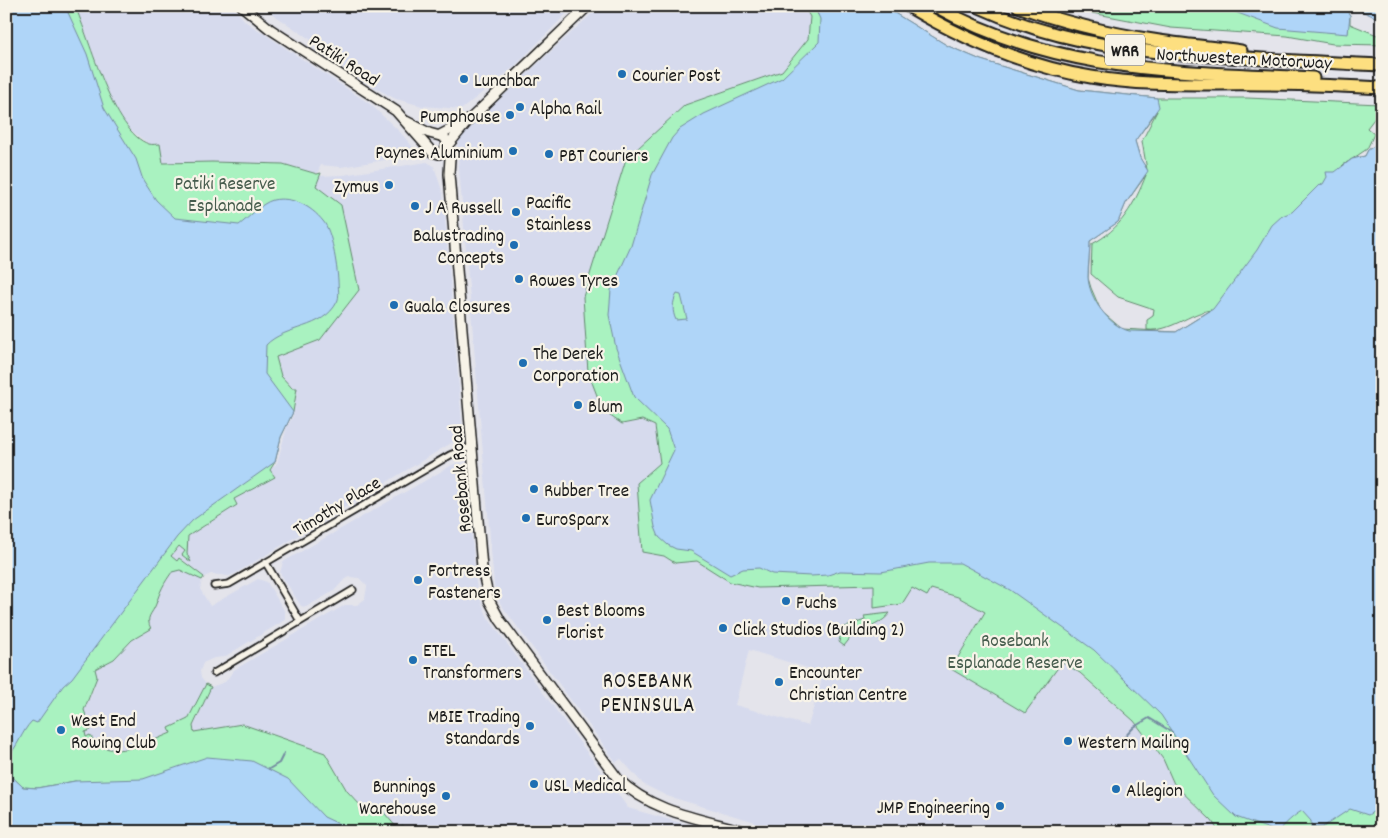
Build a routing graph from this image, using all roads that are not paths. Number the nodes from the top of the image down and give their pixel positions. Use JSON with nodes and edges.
{"nodes":[{"id":1,"x":242,"y":6,"type":"edge"},
{"id":2,"x":588,"y":6,"type":"edge"},
{"id":3,"x":908,"y":6,"type":"edge"},
{"id":4,"x":936,"y":6,"type":"edge"},
{"id":5,"x":977,"y":6,"type":"edge"},
{"id":6,"x":1018,"y":6,"type":"edge"},
{"id":7,"x":1279,"y":60,"type":"junction"},
{"id":8,"x":1382,"y":65,"type":"edge"},
{"id":9,"x":1382,"y":81,"type":"edge"},
{"id":10,"x":1382,"y":88,"type":"edge"},
{"id":11,"x":406,"y":121,"type":"junction"},
{"id":12,"x":468,"y":121,"type":"junction"},
{"id":13,"x":439,"y":135,"type":"junction"},
{"id":14,"x":428,"y":145,"type":"junction"},
{"id":15,"x":448,"y":146,"type":"junction"},
{"id":16,"x":439,"y":154,"type":"junction"},
{"id":17,"x":449,"y":174,"type":"junction"},
{"id":18,"x":473,"y":446,"type":"junction"},
{"id":19,"x":266,"y":563,"type":"junction"},
{"id":20,"x":214,"y":586,"type":"dead end"},
{"id":21,"x":353,"y":590,"type":"dead end"},
{"id":22,"x":300,"y":621,"type":"junction"},
{"id":23,"x":214,"y":673,"type":"dead end"},
{"id":24,"x":747,"y":832,"type":"edge"}],
"edges":[{"from":1,"to":11,"type":"main road","name":"Patiki Road"},
{"from":2,"to":12,"type":"main road"},
{"from":3,"to":10,"type":"highway"},
{"from":4,"to":9,"type":"highway","name":"Northwestern Motorway","number":"WRR"},
{"from":5,"to":7,"type":"highway","name":"Northwestern Motorway","number":"WRR"},
{"from":6,"to":7,"type":"highway"},
{"from":7,"to":8,"type":"highway","name":"Northwestern Motorway","number":"WRR"},
{"from":11,"to":13,"type":"main road","name":"Patiki Road"},
{"from":11,"to":14,"type":"main road","name":"Patiki Road"},
{"from":12,"to":13,"type":"main road"},
{"from":12,"to":15,"type":"main road"},
{"from":13,"to":14,"type":"main road"},
{"from":13,"to":15,"type":"main road"},
{"from":14,"to":16,"type":"main road"},
{"from":15,"to":16,"type":"main road"},
{"from":15,"to":17,"type":"main road","name":"Rosebank Road"},
{"from":16,"to":17,"type":"main road","name":"Rosebank Road"},
{"from":17,"to":18,"type":"main road","name":"Rosebank Road"},
{"from":18,"to":19,"type":"street","name":"Timothy Place"},
{"from":18,"to":24,"type":"main road","name":"Rosebank Road"},
{"from":19,"to":20,"type":"street","name":"Timothy Place"},
{"from":19,"to":22,"type":"street"},
{"from":21,"to":22,"type":"street"},
{"from":22,"to":23,"type":"street"}]}
